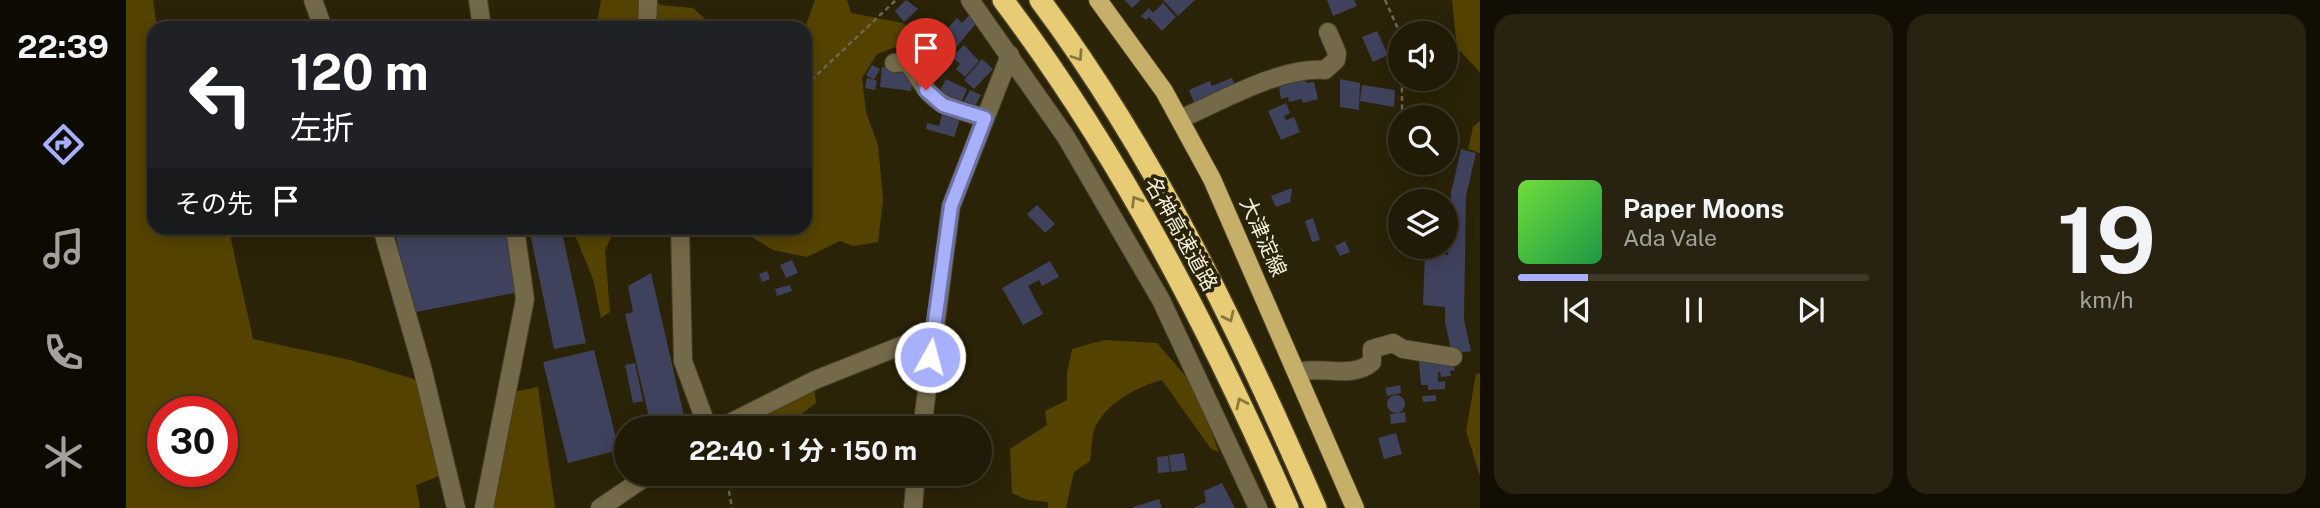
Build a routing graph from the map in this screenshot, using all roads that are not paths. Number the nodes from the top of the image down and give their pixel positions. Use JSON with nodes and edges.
{"nodes":[{"id":1,"x":313,"y":0,"type":"edge"},
{"id":2,"x":478,"y":0,"type":"edge"},
{"id":3,"x":648,"y":0,"type":"edge"},
{"id":4,"x":970,"y":0,"type":"edge"},
{"id":5,"x":1003,"y":0,"type":"edge"},
{"id":6,"x":1040,"y":0,"type":"edge"},
{"id":7,"x":1098,"y":0,"type":"edge"},
{"id":8,"x":320,"y":21,"type":"edge"},
{"id":9,"x":481,"y":21,"type":"edge"},
{"id":10,"x":648,"y":21,"type":"edge"},
{"id":11,"x":1328,"y":32,"type":"dead end"},
{"id":12,"x":1010,"y":55,"type":"junction"},
{"id":13,"x":894,"y":63,"type":"dead end"},
{"id":14,"x":985,"y":118,"type":"junction"},
{"id":15,"x":1180,"y":119,"type":"junction"},
{"id":16,"x":384,"y":235,"type":"edge"},
{"id":17,"x":516,"y":235,"type":"edge"},
{"id":18,"x":680,"y":235,"type":"edge"},
{"id":19,"x":933,"y":333,"type":"junction"},
{"id":20,"x":1453,"y":357,"type":"dead end"},
{"id":21,"x":1297,"y":372,"type":"junction"},
{"id":22,"x":704,"y":416,"type":"edge"},
{"id":23,"x":744,"y":416,"type":"edge"},
{"id":24,"x":923,"y":416,"type":"edge"},
{"id":25,"x":632,"y":486,"type":"edge"},
{"id":26,"x":915,"y":486,"type":"edge"},
{"id":27,"x":456,"y":508,"type":"edge"},
{"id":28,"x":484,"y":508,"type":"edge"},
{"id":29,"x":600,"y":508,"type":"edge"},
{"id":30,"x":913,"y":508,"type":"edge"},
{"id":31,"x":1258,"y":508,"type":"edge"},
{"id":32,"x":1288,"y":508,"type":"edge"},
{"id":33,"x":1316,"y":508,"type":"edge"},
{"id":34,"x":1355,"y":508,"type":"edge"}],
"edges":[{"from":1,"to":8,"type":"street"},
{"from":2,"to":9,"type":"street"},
{"from":3,"to":10,"type":"street"},
{"from":4,"to":12,"type":"street"},
{"from":32,"to":5,"type":"highway","name":"名神高速道路","one_way":true},
{"from":6,"to":33,"type":"highway","name":"名神高速道路","one_way":true},
{"from":7,"to":15,"type":"main road","name":"大津淀線"},
{"from":11,"to":15,"type":"street"},
{"from":12,"to":14,"type":"street"},
{"from":12,"to":31,"type":"street"},
{"from":13,"to":14,"type":"street"},
{"from":14,"to":19,"type":"street"},
{"from":15,"to":21,"type":"main road","name":"大津淀線"},
{"from":16,"to":27,"type":"street"},
{"from":17,"to":28,"type":"street"},
{"from":18,"to":22,"type":"street"},
{"from":19,"to":23,"type":"street"},
{"from":19,"to":24,"type":"street"},
{"from":20,"to":21,"type":"street"},
{"from":21,"to":34,"type":"main road","name":"大津淀線"},
{"from":25,"to":29,"type":"street"},
{"from":26,"to":30,"type":"street"}]}
